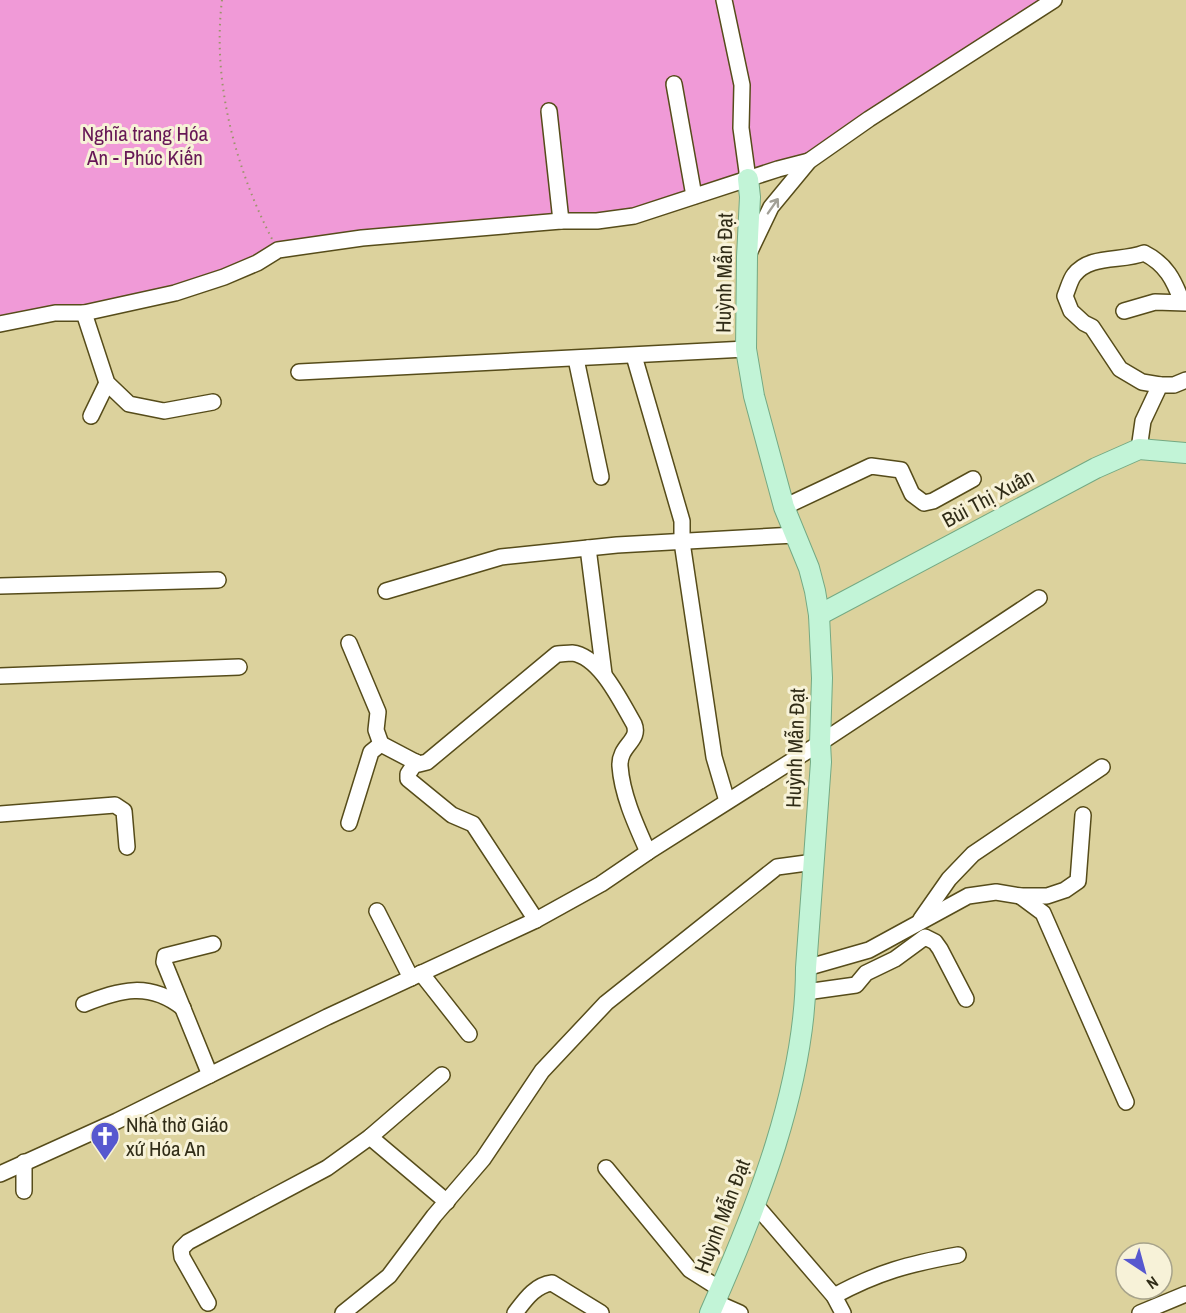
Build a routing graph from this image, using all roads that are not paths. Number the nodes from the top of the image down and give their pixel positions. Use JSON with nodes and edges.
{"nodes":[{"id":1,"x":724,"y":0,"type":"edge"},
{"id":2,"x":1054,"y":0,"type":"edge"},
{"id":3,"x":674,"y":84,"type":"dead end"},
{"id":4,"x":549,"y":111,"type":"dead end"},
{"id":5,"x":809,"y":161,"type":"junction"},
{"id":6,"x":748,"y":179,"type":"junction"},
{"id":7,"x":694,"y":196,"type":"junction"},
{"id":8,"x":561,"y":221,"type":"junction"},
{"id":9,"x":747,"y":256,"type":"junction"},
{"id":10,"x":1184,"y":302,"type":"edge"},
{"id":11,"x":1124,"y":311,"type":"dead end"},
{"id":12,"x":84,"y":313,"type":"junction"},
{"id":13,"x":0,"y":324,"type":"edge"},
{"id":14,"x":746,"y":349,"type":"junction"},
{"id":15,"x":634,"y":356,"type":"junction"},
{"id":16,"x":576,"y":359,"type":"junction"},
{"id":17,"x":299,"y":372,"type":"dead end"},
{"id":18,"x":1186,"y":380,"type":"edge"},
{"id":19,"x":107,"y":383,"type":"junction"},
{"id":20,"x":1160,"y":385,"type":"junction"},
{"id":21,"x":213,"y":402,"type":"dead end"},
{"id":22,"x":91,"y":416,"type":"dead end"},
{"id":23,"x":1139,"y":449,"type":"junction"},
{"id":24,"x":1186,"y":453,"type":"edge"},
{"id":25,"x":601,"y":477,"type":"dead end"},
{"id":26,"x":973,"y":478,"type":"dead end"},
{"id":27,"x":784,"y":507,"type":"junction"},
{"id":28,"x":795,"y":535,"type":"junction"},
{"id":29,"x":681,"y":542,"type":"junction"},
{"id":30,"x":588,"y":548,"type":"junction"},
{"id":31,"x":218,"y":580,"type":"dead end"},
{"id":32,"x":0,"y":586,"type":"edge"},
{"id":33,"x":386,"y":591,"type":"dead end"},
{"id":34,"x":1039,"y":598,"type":"dead end"},
{"id":35,"x":819,"y":615,"type":"junction"},
{"id":36,"x":349,"y":643,"type":"dead end"},
{"id":37,"x":239,"y":667,"type":"dead end"},
{"id":38,"x":604,"y":674,"type":"junction"},
{"id":39,"x":0,"y":676,"type":"edge"},
{"id":40,"x":819,"y":743,"type":"junction"},
{"id":41,"x":381,"y":744,"type":"junction"},
{"id":42,"x":416,"y":762,"type":"junction"},
{"id":43,"x":1102,"y":767,"type":"dead end"},
{"id":44,"x":728,"y":801,"type":"junction"},
{"id":45,"x":0,"y":814,"type":"edge"},
{"id":46,"x":1083,"y":815,"type":"dead end"},
{"id":47,"x":349,"y":823,"type":"dead end"},
{"id":48,"x":127,"y":847,"type":"dead end"},
{"id":49,"x":648,"y":852,"type":"junction"},
{"id":50,"x":814,"y":862,"type":"junction"},
{"id":51,"x":1020,"y":896,"type":"junction"},
{"id":52,"x":377,"y":911,"type":"dead end"},
{"id":53,"x":536,"y":920,"type":"junction"},
{"id":54,"x":919,"y":922,"type":"junction"},
{"id":55,"x":213,"y":944,"type":"dead end"},
{"id":56,"x":806,"y":968,"type":"junction"},
{"id":57,"x":416,"y":976,"type":"junction"},
{"id":58,"x":806,"y":992,"type":"junction"},
{"id":59,"x":966,"y":999,"type":"dead end"},
{"id":60,"x":84,"y":1005,"type":"dead end"},
{"id":61,"x":183,"y":1008,"type":"junction"},
{"id":62,"x":470,"y":1034,"type":"dead end"},
{"id":63,"x":210,"y":1075,"type":"junction"},
{"id":64,"x":442,"y":1075,"type":"dead end"},
{"id":65,"x":1126,"y":1102,"type":"dead end"},
{"id":66,"x":370,"y":1137,"type":"junction"},
{"id":67,"x":24,"y":1161,"type":"junction"},
{"id":68,"x":606,"y":1168,"type":"dead end"},
{"id":69,"x":0,"y":1174,"type":"edge"},
{"id":70,"x":24,"y":1191,"type":"dead end"},
{"id":71,"x":447,"y":1202,"type":"junction"},
{"id":72,"x":754,"y":1203,"type":"junction"},
{"id":73,"x":958,"y":1255,"type":"dead end"},
{"id":74,"x":1186,"y":1294,"type":"edge"},
{"id":75,"x":834,"y":1296,"type":"junction"},
{"id":76,"x":715,"y":1301,"type":"edge"},
{"id":77,"x":208,"y":1303,"type":"dead end"},
{"id":78,"x":1143,"y":1312,"type":"edge"},
{"id":79,"x":343,"y":1313,"type":"edge"},
{"id":80,"x":515,"y":1313,"type":"edge"},
{"id":81,"x":601,"y":1313,"type":"edge"},
{"id":82,"x":740,"y":1313,"type":"edge"},
{"id":83,"x":843,"y":1313,"type":"edge"}],
"edges":[{"from":1,"to":6,"type":"street"},
{"from":2,"to":5,"type":"street"},
{"from":3,"to":7,"type":"street"},
{"from":4,"to":8,"type":"street"},
{"from":5,"to":6,"type":"street"},
{"from":9,"to":5,"type":"street","one_way":true},
{"from":6,"to":7,"type":"street"},
{"from":6,"to":9,"type":"main road","name":"Huỳnh Mẫn Đạt"},
{"from":7,"to":8,"type":"street"},
{"from":8,"to":12,"type":"street"},
{"from":9,"to":14,"type":"main road","name":"Huỳnh Mẫn Đạt"},
{"from":10,"to":11,"type":"street"},
{"from":10,"to":20,"type":"street"},
{"from":12,"to":13,"type":"street"},
{"from":12,"to":19,"type":"street"},
{"from":14,"to":15,"type":"street"},
{"from":14,"to":27,"type":"main road","name":"Huỳnh Mẫn Đạt"},
{"from":15,"to":16,"type":"street"},
{"from":15,"to":29,"type":"street"},
{"from":16,"to":17,"type":"street"},
{"from":16,"to":25,"type":"street"},
{"from":18,"to":20,"type":"street"},
{"from":19,"to":21,"type":"street"},
{"from":19,"to":22,"type":"street"},
{"from":20,"to":23,"type":"street"},
{"from":23,"to":24,"type":"main road","name":"Bùi Thị Xuân"},
{"from":23,"to":35,"type":"main road","name":"Bùi Thị Xuân"},
{"from":26,"to":27,"type":"street"},
{"from":27,"to":28,"type":"main road","name":"Huỳnh Mẫn Đạt"},
{"from":28,"to":29,"type":"street"},
{"from":28,"to":35,"type":"main road","name":"Huỳnh Mẫn Đạt"},
{"from":29,"to":30,"type":"street"},
{"from":29,"to":44,"type":"street"},
{"from":30,"to":33,"type":"street"},
{"from":30,"to":38,"type":"street"},
{"from":31,"to":32,"type":"street"},
{"from":34,"to":40,"type":"street"},
{"from":35,"to":40,"type":"main road","name":"Huỳnh Mẫn Đạt"},
{"from":36,"to":41,"type":"street"},
{"from":37,"to":39,"type":"street"},
{"from":38,"to":42,"type":"street"},
{"from":38,"to":49,"type":"street"},
{"from":40,"to":44,"type":"street"},
{"from":40,"to":50,"type":"main road","name":"Huỳnh Mẫn Đạt"},
{"from":41,"to":42,"type":"street"},
{"from":41,"to":47,"type":"street"},
{"from":42,"to":53,"type":"street"},
{"from":43,"to":54,"type":"street"},
{"from":44,"to":49,"type":"street"},
{"from":45,"to":48,"type":"street"},
{"from":46,"to":51,"type":"street"},
{"from":49,"to":53,"type":"street"},
{"from":50,"to":56,"type":"main road","name":"Huỳnh Mẫn Đạt"},
{"from":50,"to":71,"type":"street"},
{"from":51,"to":54,"type":"street"},
{"from":51,"to":65,"type":"street"},
{"from":52,"to":57,"type":"street"},
{"from":53,"to":57,"type":"street"},
{"from":54,"to":56,"type":"street"},
{"from":55,"to":61,"type":"street"},
{"from":56,"to":58,"type":"main road","name":"Huỳnh Mẫn Đạt"},
{"from":57,"to":62,"type":"street"},
{"from":57,"to":63,"type":"street"},
{"from":58,"to":59,"type":"street"},
{"from":58,"to":72,"type":"main road","name":"Huỳnh Mẫn Đạt"},
{"from":60,"to":61,"type":"street"},
{"from":61,"to":63,"type":"street"},
{"from":63,"to":67,"type":"street"},
{"from":64,"to":66,"type":"street"},
{"from":66,"to":71,"type":"street"},
{"from":66,"to":77,"type":"street"},
{"from":67,"to":69,"type":"street"},
{"from":67,"to":70,"type":"street"},
{"from":68,"to":76,"type":"street"},
{"from":71,"to":79,"type":"street"},
{"from":72,"to":75,"type":"street"},
{"from":72,"to":76,"type":"main road","name":"Huỳnh Mẫn Đạt"},
{"from":73,"to":75,"type":"street"},
{"from":74,"to":78,"type":"street"},
{"from":75,"to":83,"type":"street"},
{"from":76,"to":82,"type":"street"},
{"from":80,"to":81,"type":"street"}]}
